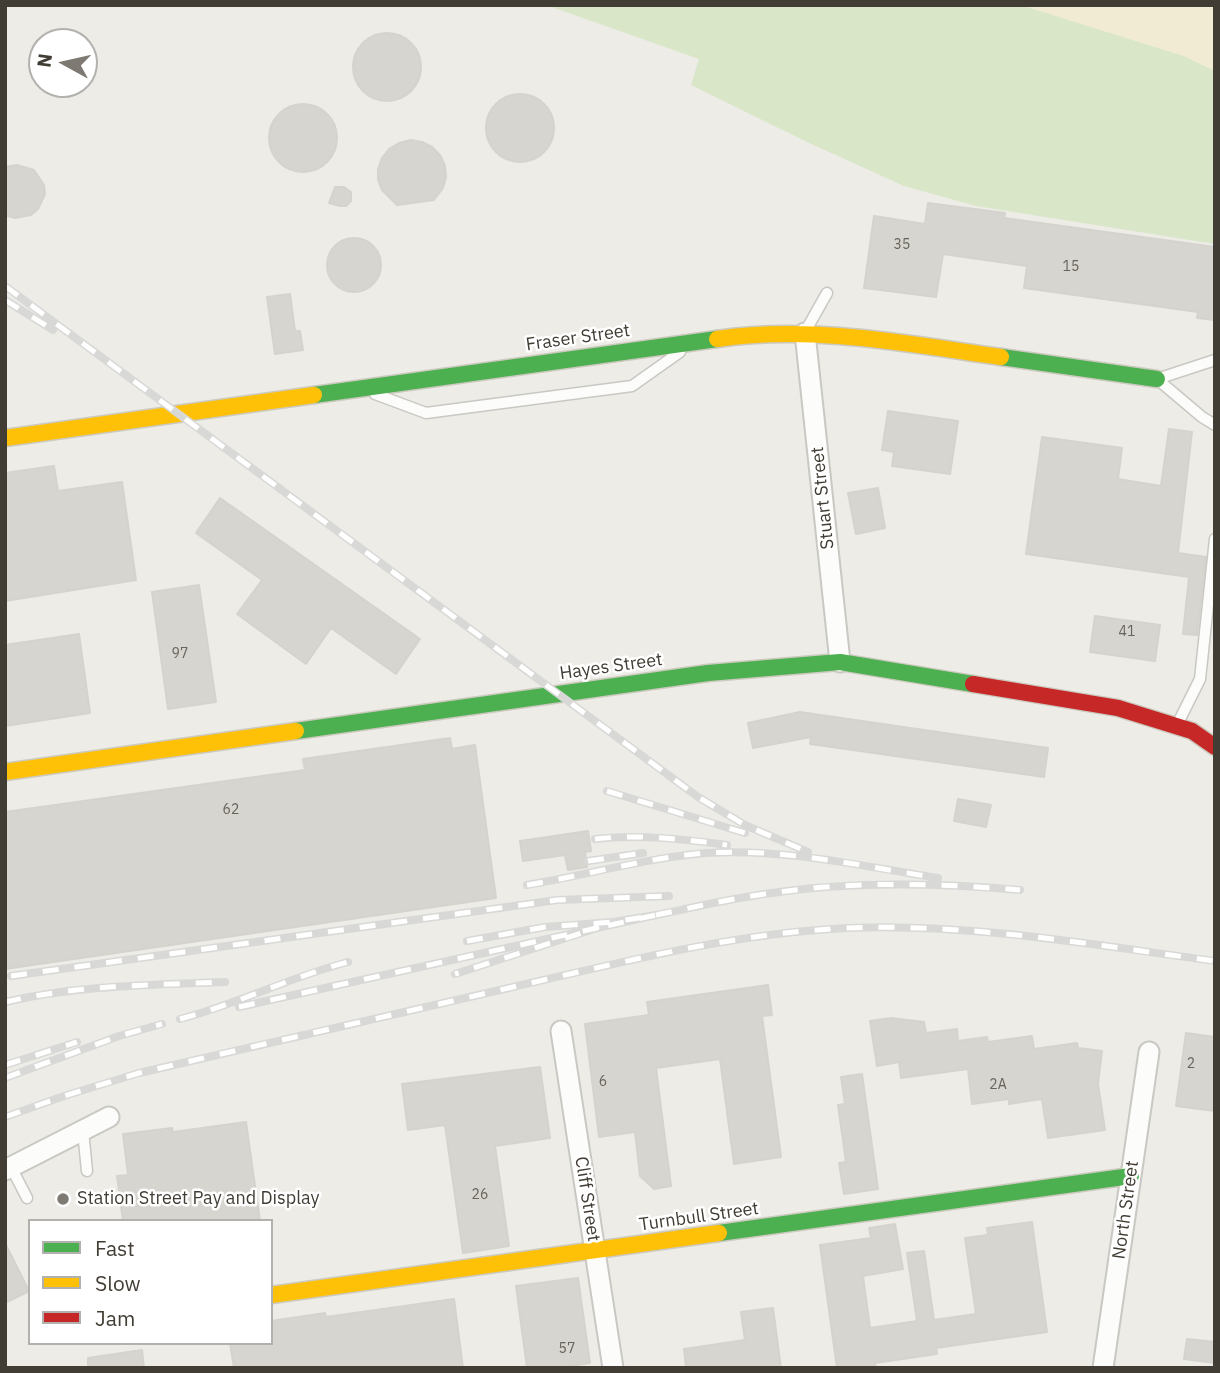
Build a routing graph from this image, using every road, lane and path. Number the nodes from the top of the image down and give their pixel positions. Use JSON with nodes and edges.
{"nodes":[{"id":1,"x":827,"y":293,"type":"dead end"},
{"id":2,"x":805,"y":333,"type":"junction"},
{"id":3,"x":694,"y":341,"type":"junction"},
{"id":4,"x":1215,"y":360,"type":"edge"},
{"id":5,"x":1157,"y":379,"type":"junction"},
{"id":6,"x":360,"y":388,"type":"junction"},
{"id":7,"x":1215,"y":425,"type":"edge"},
{"id":8,"x":5,"y":438,"type":"edge"},
{"id":9,"x":1215,"y":539,"type":"edge"},
{"id":10,"x":841,"y":662,"type":"junction"},
{"id":11,"x":1177,"y":725,"type":"junction"},
{"id":12,"x":1215,"y":747,"type":"edge"},
{"id":13,"x":5,"y":772,"type":"edge"},
{"id":14,"x":561,"y":1031,"type":"dead end"},
{"id":15,"x":1149,"y":1052,"type":"dead end"},
{"id":16,"x":109,"y":1117,"type":"dead end"},
{"id":17,"x":83,"y":1131,"type":"junction"},
{"id":18,"x":8,"y":1169,"type":"edge"},
{"id":19,"x":88,"y":1171,"type":"dead end"},
{"id":20,"x":1131,"y":1176,"type":"junction"},
{"id":21,"x":27,"y":1198,"type":"dead end"},
{"id":22,"x":595,"y":1251,"type":"junction"},
{"id":23,"x":273,"y":1294,"type":"edge"},
{"id":24,"x":613,"y":1368,"type":"edge"},
{"id":25,"x":1103,"y":1368,"type":"edge"}],
"edges":[{"from":1,"to":2,"type":"lane"},
{"from":2,"to":3,"type":"street","name":"Fraser Street"},
{"from":2,"to":5,"type":"street","name":"Fraser Street"},
{"from":2,"to":10,"type":"street","name":"Stuart Street"},
{"from":3,"to":6,"type":"street","name":"Fraser Street"},
{"from":3,"to":6,"type":"lane"},
{"from":4,"to":5,"type":"lane"},
{"from":5,"to":7,"type":"lane"},
{"from":6,"to":8,"type":"street","name":"Fraser Street"},
{"from":9,"to":11,"type":"lane"},
{"from":10,"to":11,"type":"street","name":"Hayes Street"},
{"from":10,"to":13,"type":"street","name":"Hayes Street"},
{"from":11,"to":12,"type":"street","name":"Hayes Street"},
{"from":14,"to":22,"type":"street","name":"Cliff Street"},
{"from":15,"to":20,"type":"street","name":"North Street"},
{"from":16,"to":17,"type":"street"},
{"from":17,"to":18,"type":"street"},
{"from":17,"to":19,"type":"lane"},
{"from":18,"to":21,"type":"lane"},
{"from":20,"to":22,"type":"street","name":"Turnbull Street"},
{"from":20,"to":25,"type":"street","name":"North Street"},
{"from":22,"to":23,"type":"street","name":"Turnbull Street"},
{"from":22,"to":24,"type":"street","name":"Cliff Street"}]}
